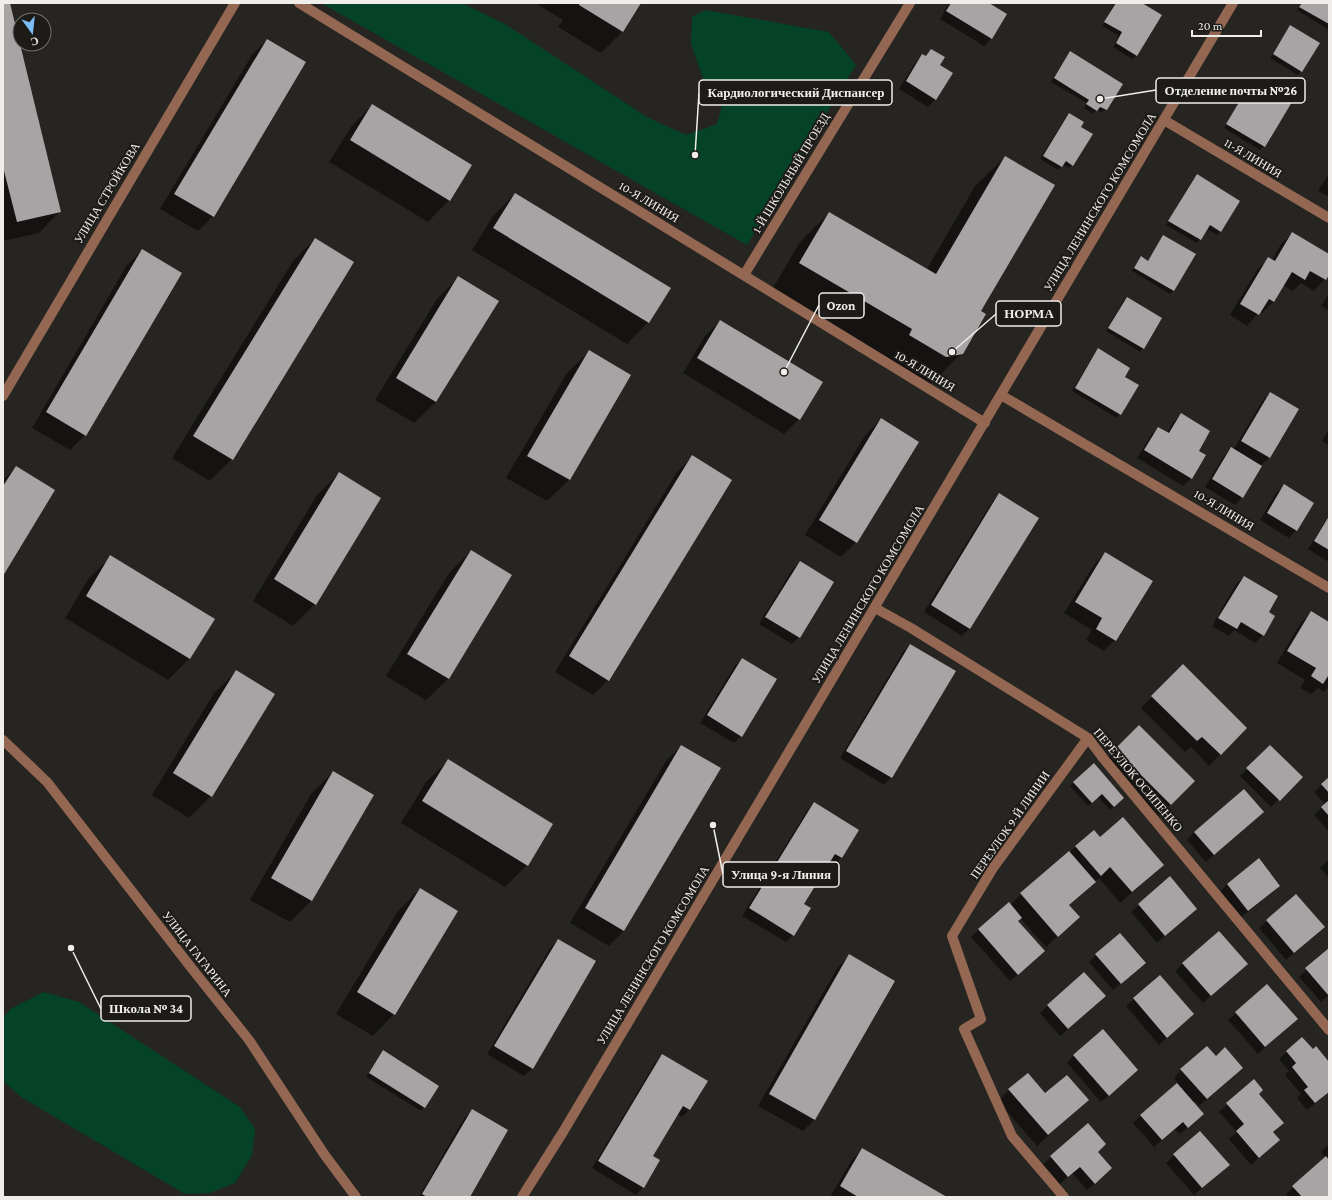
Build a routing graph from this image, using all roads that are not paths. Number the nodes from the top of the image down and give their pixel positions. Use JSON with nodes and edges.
{"nodes":[{"id":1,"x":235,"y":3,"type":"edge"},
{"id":2,"x":299,"y":3,"type":"edge"},
{"id":3,"x":910,"y":3,"type":"edge"},
{"id":4,"x":1233,"y":3,"type":"edge"},
{"id":5,"x":1164,"y":120,"type":"junction"},
{"id":6,"x":1329,"y":218,"type":"edge"},
{"id":7,"x":744,"y":275,"type":"junction"},
{"id":8,"x":1001,"y":395,"type":"junction"},
{"id":9,"x":3,"y":396,"type":"edge"},
{"id":10,"x":985,"y":423,"type":"junction"},
{"id":11,"x":1329,"y":588,"type":"edge"},
{"id":12,"x":875,"y":608,"type":"junction"},
{"id":13,"x":1088,"y":738,"type":"junction"},
{"id":14,"x":3,"y":740,"type":"edge"},
{"id":15,"x":1329,"y":1030,"type":"edge"},
{"id":16,"x":356,"y":1197,"type":"edge"},
{"id":17,"x":522,"y":1197,"type":"edge"},
{"id":18,"x":1064,"y":1197,"type":"edge"}],
"edges":[{"from":1,"to":9,"type":"street","name":"УЛИЦА СТРОЙКОВА"},
{"from":2,"to":7,"type":"street","name":"10-Я ЛИНИЯ"},
{"from":3,"to":7,"type":"street","name":"1-Й ШКОЛЬНЫЙ ПРОЕЗД"},
{"from":4,"to":5,"type":"street","name":"УЛИЦА ЛЕНИНСКОГО КОМСОМОЛА"},
{"from":5,"to":6,"type":"street","name":"11-Я ЛИНИЯ"},
{"from":5,"to":8,"type":"street","name":"УЛИЦА ЛЕНИНСКОГО КОМСОМОЛА"},
{"from":7,"to":10,"type":"street","name":"10-Я ЛИНИЯ"},
{"from":8,"to":10,"type":"street","name":"УЛИЦА ЛЕНИНСКОГО КОМСОМОЛА"},
{"from":8,"to":11,"type":"street","name":"10-Я ЛИНИЯ"},
{"from":10,"to":12,"type":"street","name":"УЛИЦА ЛЕНИНСКОГО КОМСОМОЛА"},
{"from":12,"to":13,"type":"street","name":"ПЕРЕУЛОК ОСИПЕНКО"},
{"from":12,"to":17,"type":"street","name":"УЛИЦА ЛЕНИНСКОГО КОМСОМОЛА"},
{"from":13,"to":15,"type":"street","name":"ПЕРЕУЛОК ОСИПЕНКО"},
{"from":13,"to":18,"type":"street","name":"ПЕРЕУЛОК 9-Й ЛИНИИ"},
{"from":14,"to":16,"type":"street","name":"УЛИЦА ГАГАРИНА"}]}
